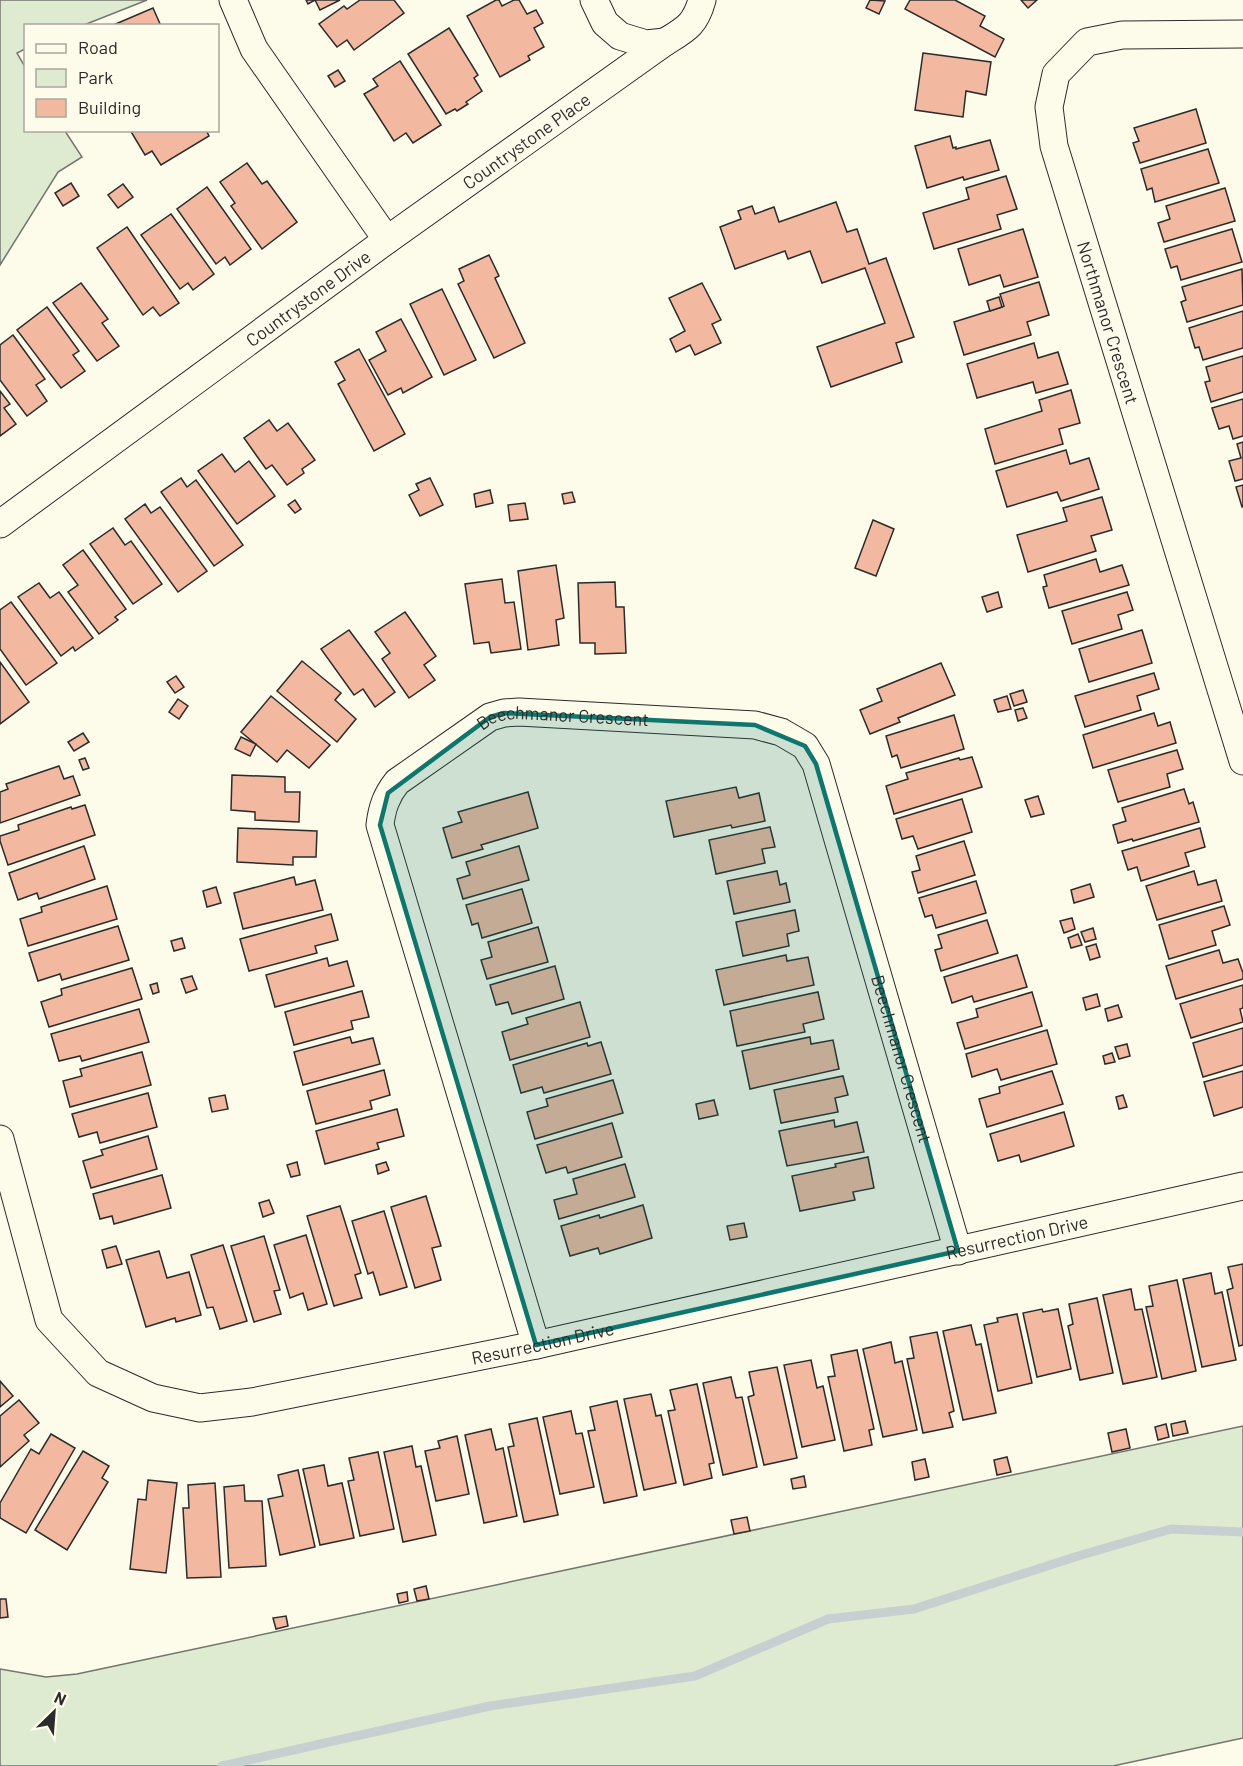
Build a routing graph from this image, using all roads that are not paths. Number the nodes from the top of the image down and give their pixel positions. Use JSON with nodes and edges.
{"nodes":[{"id":1,"x":233,"y":0,"type":"edge"},
{"id":2,"x":594,"y":0,"type":"edge"},
{"id":3,"x":702,"y":0,"type":"edge"},
{"id":4,"x":1243,"y":34,"type":"edge"},
{"id":5,"x":665,"y":42,"type":"junction"},
{"id":6,"x":387,"y":240,"type":"junction"},
{"id":7,"x":0,"y":524,"type":"edge"},
{"id":8,"x":1243,"y":761,"type":"edge"},
{"id":9,"x":0,"y":1139,"type":"edge"},
{"id":10,"x":1243,"y":1186,"type":"edge"},
{"id":11,"x":958,"y":1251,"type":"junction"},
{"id":12,"x":536,"y":1345,"type":"junction"}],
"edges":[{"from":1,"to":6,"type":"street","name":"Countrystone Drive"},
{"from":2,"to":5,"type":"street"},
{"from":3,"to":5,"type":"street","name":"Countrystone Place"},
{"from":4,"to":8,"type":"street","name":"Northmanor Crescent"},
{"from":5,"to":6,"type":"street","name":"Countrystone Place"},
{"from":6,"to":7,"type":"street","name":"Countrystone Drive"},
{"from":9,"to":12,"type":"street","name":"Resurrection Drive"},
{"from":10,"to":11,"type":"street","name":"Resurrection Drive"},
{"from":11,"to":12,"type":"street","name":"Resurrection Drive"},
{"from":11,"to":12,"type":"street","name":"Beechmanor Crescent"}]}
